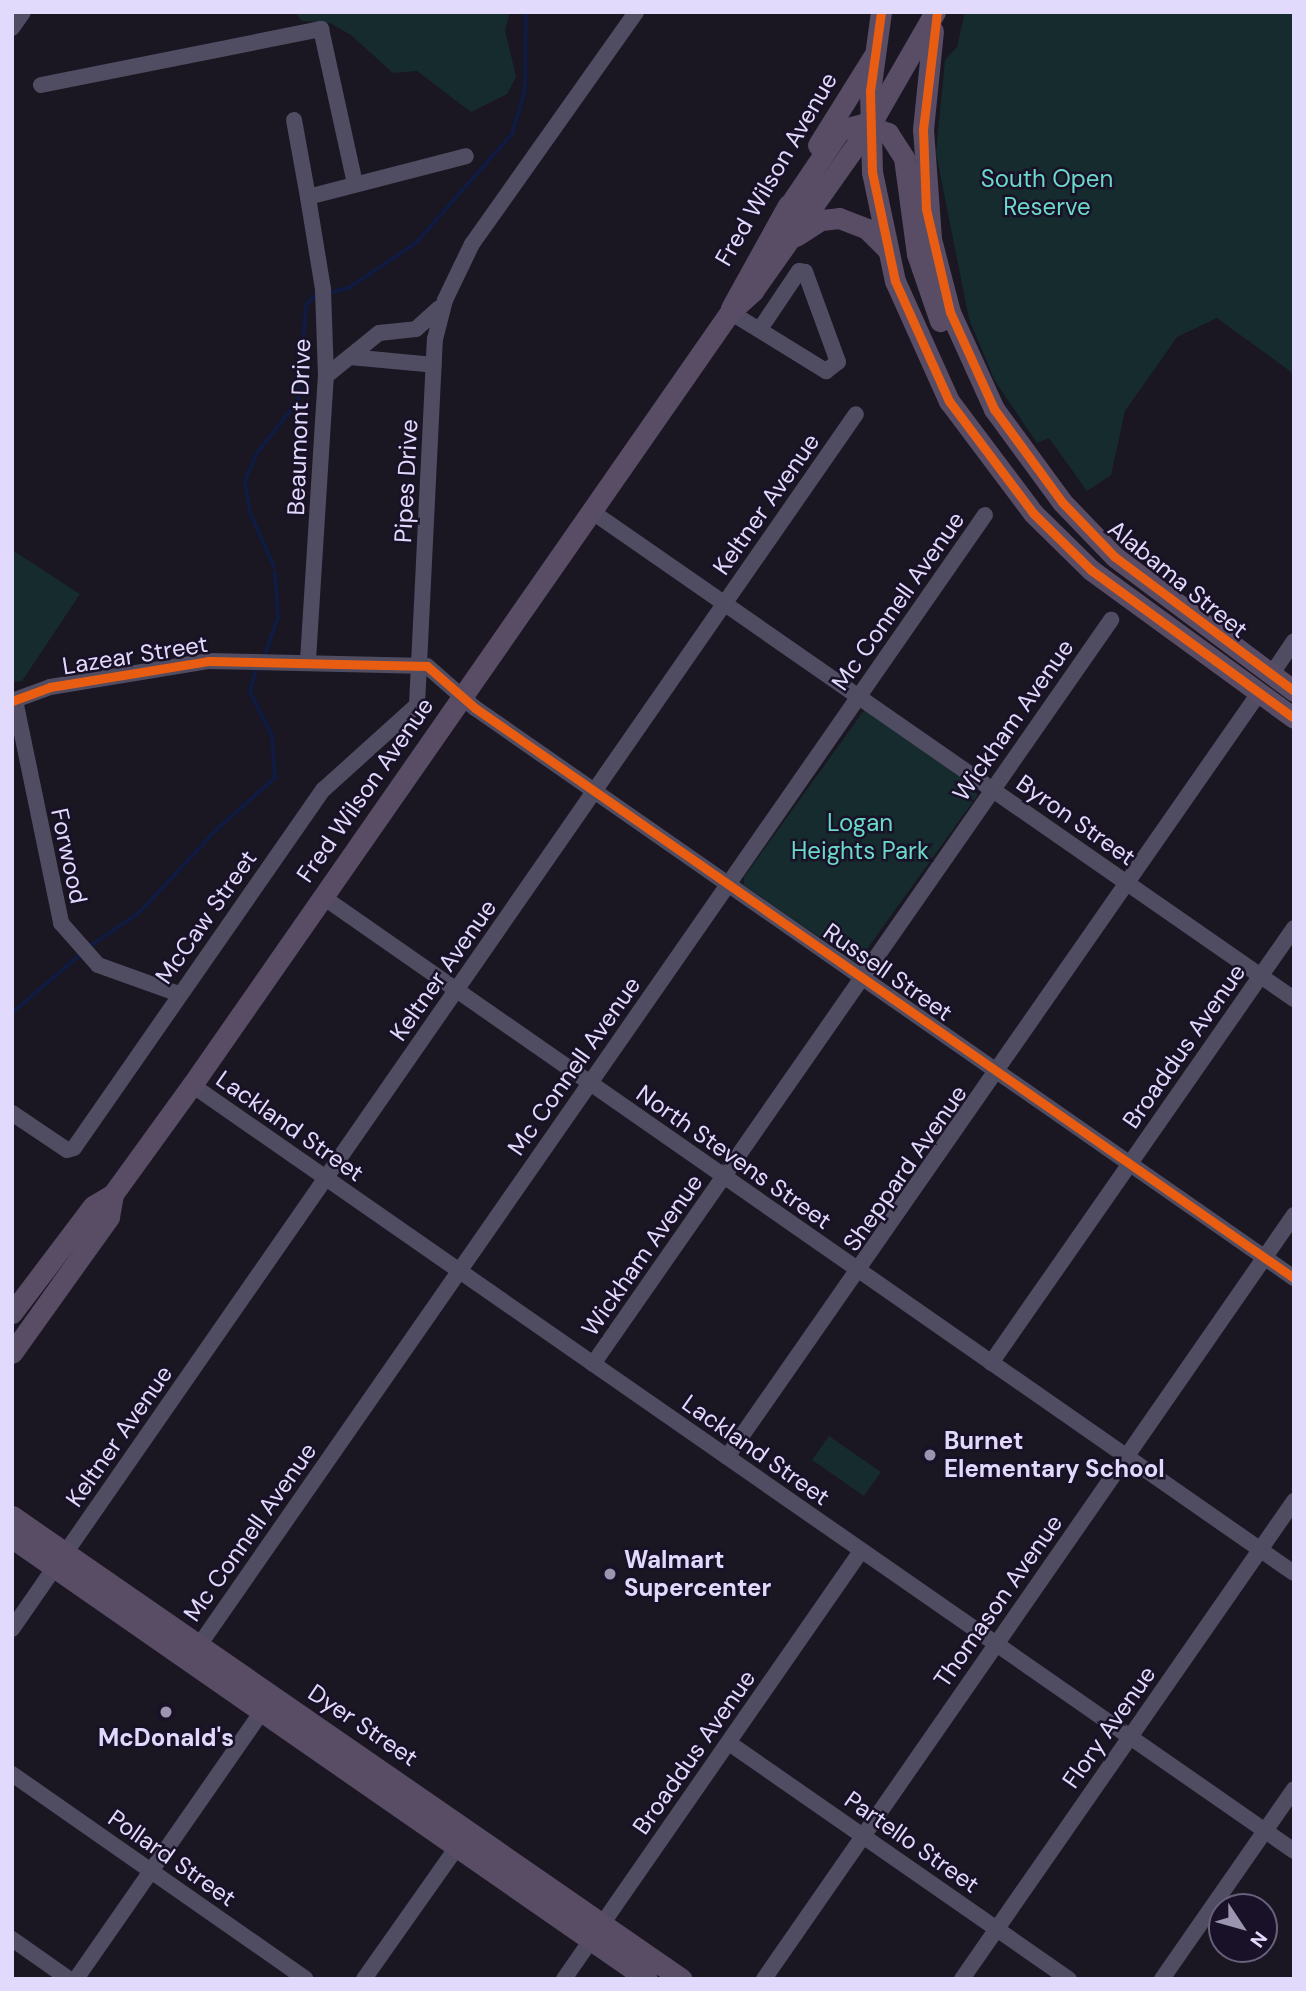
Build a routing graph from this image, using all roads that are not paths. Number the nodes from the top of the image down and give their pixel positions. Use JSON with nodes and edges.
{"nodes":[{"id":1,"x":23,"y":12,"type":"edge"},
{"id":2,"x":636,"y":12,"type":"edge"},
{"id":3,"x":881,"y":12,"type":"edge"},
{"id":4,"x":936,"y":12,"type":"edge"},
{"id":5,"x":12,"y":28,"type":"edge"},
{"id":6,"x":874,"y":55,"type":"junction"},
{"id":7,"x":41,"y":85,"type":"dead end"},
{"id":8,"x":294,"y":120,"type":"dead end"},
{"id":9,"x":870,"y":125,"type":"junction"},
{"id":10,"x":466,"y":156,"type":"dead end"},
{"id":11,"x":355,"y":183,"type":"junction"},
{"id":12,"x":308,"y":197,"type":"junction"},
{"id":13,"x":782,"y":216,"type":"junction"},
{"id":14,"x":887,"y":249,"type":"junction"},
{"id":15,"x":777,"y":255,"type":"junction"},
{"id":16,"x":799,"y":271,"type":"junction"},
{"id":17,"x":445,"y":300,"type":"junction"},
{"id":18,"x":730,"y":312,"type":"junction"},
{"id":19,"x":760,"y":329,"type":"junction"},
{"id":20,"x":350,"y":357,"type":"junction"},
{"id":21,"x":434,"y":366,"type":"junction"},
{"id":22,"x":326,"y":376,"type":"junction"},
{"id":23,"x":994,"y":409,"type":"junction"},
{"id":24,"x":856,"y":414,"type":"dead end"},
{"id":25,"x":591,"y":511,"type":"junction"},
{"id":26,"x":985,"y":514,"type":"dead end"},
{"id":27,"x":724,"y":604,"type":"junction"},
{"id":28,"x":1111,"y":620,"type":"dead end"},
{"id":29,"x":1294,"y":641,"type":"edge"},
{"id":30,"x":308,"y":660,"type":"junction"},
{"id":31,"x":420,"y":665,"type":"junction"},
{"id":32,"x":1271,"y":675,"type":"junction"},
{"id":33,"x":1294,"y":691,"type":"edge"},
{"id":34,"x":1259,"y":693,"type":"junction"},
{"id":35,"x":463,"y":695,"type":"junction"},
{"id":36,"x":859,"y":697,"type":"junction"},
{"id":37,"x":13,"y":700,"type":"edge"},
{"id":38,"x":1294,"y":718,"type":"edge"},
{"id":39,"x":992,"y":790,"type":"junction"},
{"id":40,"x":594,"y":791,"type":"junction"},
{"id":41,"x":1126,"y":883,"type":"junction"},
{"id":42,"x":728,"y":884,"type":"junction"},
{"id":43,"x":323,"y":897,"type":"junction"},
{"id":44,"x":1294,"y":928,"type":"edge"},
{"id":45,"x":1260,"y":976,"type":"junction"},
{"id":46,"x":863,"y":978,"type":"junction"},
{"id":47,"x":456,"y":991,"type":"junction"},
{"id":48,"x":179,"y":994,"type":"junction"},
{"id":49,"x":1294,"y":999,"type":"edge"},
{"id":50,"x":996,"y":1071,"type":"junction"},
{"id":51,"x":589,"y":1084,"type":"junction"},
{"id":52,"x":192,"y":1085,"type":"junction"},
{"id":53,"x":12,"y":1112,"type":"edge"},
{"id":54,"x":1130,"y":1163,"type":"junction"},
{"id":55,"x":724,"y":1177,"type":"junction"},
{"id":56,"x":326,"y":1178,"type":"junction"},
{"id":57,"x":113,"y":1194,"type":"junction"},
{"id":58,"x":1294,"y":1215,"type":"edge"},
{"id":59,"x":1265,"y":1257,"type":"junction"},
{"id":60,"x":857,"y":1270,"type":"junction"},
{"id":61,"x":459,"y":1272,"type":"junction"},
{"id":62,"x":1294,"y":1278,"type":"edge"},
{"id":63,"x":12,"y":1313,"type":"edge"},
{"id":64,"x":12,"y":1353,"type":"edge"},
{"id":65,"x":991,"y":1363,"type":"junction"},
{"id":66,"x":593,"y":1364,"type":"junction"},
{"id":67,"x":727,"y":1457,"type":"junction"},
{"id":68,"x":1126,"y":1457,"type":"junction"},
{"id":69,"x":1294,"y":1501,"type":"edge"},
{"id":70,"x":12,"y":1516,"type":"edge"},
{"id":71,"x":12,"y":1538,"type":"edge"},
{"id":72,"x":1260,"y":1549,"type":"junction"},
{"id":73,"x":862,"y":1551,"type":"junction"},
{"id":74,"x":60,"y":1560,"type":"junction"},
{"id":75,"x":1294,"y":1573,"type":"edge"},
{"id":76,"x":12,"y":1629,"type":"edge"},
{"id":77,"x":148,"y":1632,"type":"junction"},
{"id":78,"x":200,"y":1644,"type":"junction"},
{"id":79,"x":996,"y":1644,"type":"junction"},
{"id":80,"x":262,"y":1711,"type":"junction"},
{"id":81,"x":317,"y":1725,"type":"junction"},
{"id":82,"x":1130,"y":1737,"type":"junction"},
{"id":83,"x":729,"y":1743,"type":"junction"},
{"id":84,"x":12,"y":1774,"type":"edge"},
{"id":85,"x":1294,"y":1789,"type":"edge"},
{"id":86,"x":1264,"y":1831,"type":"junction"},
{"id":87,"x":863,"y":1836,"type":"junction"},
{"id":88,"x":463,"y":1838,"type":"junction"},
{"id":89,"x":1294,"y":1851,"type":"edge"},
{"id":90,"x":150,"y":1870,"type":"junction"},
{"id":91,"x":996,"y":1929,"type":"junction"},
{"id":92,"x":596,"y":1932,"type":"junction"},
{"id":93,"x":12,"y":1939,"type":"edge"},
{"id":94,"x":69,"y":1979,"type":"edge"},
{"id":95,"x":76,"y":1979,"type":"edge"},
{"id":96,"x":306,"y":1979,"type":"edge"},
{"id":97,"x":364,"y":1979,"type":"edge"},
{"id":98,"x":564,"y":1979,"type":"edge"},
{"id":99,"x":647,"y":1979,"type":"edge"},
{"id":100,"x":682,"y":1979,"type":"edge"},
{"id":101,"x":764,"y":1979,"type":"edge"},
{"id":102,"x":962,"y":1979,"type":"edge"},
{"id":103,"x":1069,"y":1979,"type":"edge"},
{"id":104,"x":1162,"y":1979,"type":"edge"}],
"edges":[{"from":1,"to":5,"type":"street"},
{"from":2,"to":17,"type":"street","name":"Pipes Drive"},
{"from":3,"to":6,"type":"main road","name":"Alabama Street"},
{"from":4,"to":9,"type":"main road","name":"Fred Wilson Avenue"},
{"from":4,"to":23,"type":"main road","name":"Alabama Street"},
{"from":6,"to":9,"type":"main road","name":"Alabama Street"},
{"from":6,"to":13,"type":"main road","name":"Fred Wilson Avenue"},
{"from":7,"to":11,"type":"street"},
{"from":8,"to":12,"type":"street","name":"Beaumont Drive"},
{"from":9,"to":13,"type":"main road"},
{"from":9,"to":14,"type":"main road","name":"Alabama Street"},
{"from":9,"to":15,"type":"main road","name":"Fred Wilson Avenue"},
{"from":9,"to":23,"type":"main road"},
{"from":10,"to":11,"type":"street"},
{"from":11,"to":12,"type":"street"},
{"from":12,"to":22,"type":"street","name":"Beaumont Drive"},
{"from":13,"to":18,"type":"main road","name":"Fred Wilson Avenue"},
{"from":14,"to":15,"type":"main road"},
{"from":14,"to":34,"type":"main road","name":"Alabama Street"},
{"from":15,"to":16,"type":"street"},
{"from":15,"to":18,"type":"main road","name":"Fred Wilson Avenue"},
{"from":16,"to":19,"type":"street"},
{"from":16,"to":19,"type":"street"},
{"from":17,"to":20,"type":"street","name":"Pipes Drive"},
{"from":17,"to":21,"type":"street","name":"Pipes Drive"},
{"from":18,"to":19,"type":"street"},
{"from":18,"to":25,"type":"main road","name":"Fred Wilson Avenue"},
{"from":20,"to":21,"type":"street"},
{"from":20,"to":22,"type":"street","name":"Pipes Drive"},
{"from":21,"to":31,"type":"street","name":"Pipes Drive"},
{"from":22,"to":30,"type":"street","name":"Beaumont Drive"},
{"from":23,"to":32,"type":"main road","name":"Alabama Street"},
{"from":24,"to":27,"type":"street","name":"Keltner Avenue"},
{"from":25,"to":27,"type":"street","name":"Byron Street"},
{"from":25,"to":35,"type":"main road","name":"Fred Wilson Avenue"},
{"from":26,"to":36,"type":"street","name":"Mc Connell Avenue"},
{"from":27,"to":36,"type":"street","name":"Byron Street"},
{"from":27,"to":40,"type":"street","name":"Keltner Avenue"},
{"from":28,"to":39,"type":"street","name":"Wickham Avenue"},
{"from":29,"to":32,"type":"street"},
{"from":30,"to":31,"type":"street","name":"Lazear Street"},
{"from":30,"to":37,"type":"street","name":"Lazear Street"},
{"from":31,"to":35,"type":"street","name":"Russell Street"},
{"from":31,"to":48,"type":"street","name":"McCaw Street"},
{"from":32,"to":33,"type":"main road","name":"Alabama Street"},
{"from":34,"to":38,"type":"main road","name":"Alabama Street"},
{"from":34,"to":41,"type":"street","name":"Sheppard Avenue"},
{"from":35,"to":40,"type":"street","name":"Russell Street"},
{"from":35,"to":43,"type":"main road","name":"Fred Wilson Avenue"},
{"from":36,"to":39,"type":"street","name":"Byron Street"},
{"from":36,"to":42,"type":"street","name":"Mc Connell Avenue"},
{"from":37,"to":48,"type":"street","name":"Forwood"},
{"from":39,"to":41,"type":"street","name":"Byron Street"},
{"from":39,"to":46,"type":"street","name":"Wickham Avenue"},
{"from":40,"to":42,"type":"street","name":"Russell Street"},
{"from":40,"to":47,"type":"street","name":"Keltner Avenue"},
{"from":41,"to":45,"type":"street","name":"Byron Street"},
{"from":41,"to":50,"type":"street","name":"Sheppard Avenue"},
{"from":42,"to":46,"type":"street","name":"Russell Street"},
{"from":42,"to":51,"type":"street","name":"Mc Connell Avenue"},
{"from":43,"to":47,"type":"street","name":"North Stevens Street"},
{"from":43,"to":52,"type":"main road","name":"Fred Wilson Avenue"},
{"from":44,"to":45,"type":"street","name":"Broaddus Avenue"},
{"from":45,"to":49,"type":"street","name":"Byron Street"},
{"from":45,"to":54,"type":"street","name":"Broaddus Avenue"},
{"from":46,"to":50,"type":"street","name":"Russell Street"},
{"from":46,"to":55,"type":"street","name":"Wickham Avenue"},
{"from":47,"to":51,"type":"street","name":"North Stevens Street"},
{"from":47,"to":56,"type":"street","name":"Keltner Avenue"},
{"from":48,"to":53,"type":"street","name":"McCaw Street"},
{"from":50,"to":54,"type":"street","name":"Russell Street"},
{"from":50,"to":60,"type":"street","name":"Sheppard Avenue"},
{"from":51,"to":55,"type":"street","name":"North Stevens Street"},
{"from":51,"to":61,"type":"street","name":"Mc Connell Avenue"},
{"from":52,"to":56,"type":"street","name":"Lackland Street"},
{"from":52,"to":57,"type":"main road","name":"Fred Wilson Avenue"},
{"from":54,"to":59,"type":"street","name":"Russell Street"},
{"from":54,"to":65,"type":"street","name":"Broaddus Avenue"},
{"from":55,"to":60,"type":"street","name":"North Stevens Street"},
{"from":55,"to":66,"type":"street","name":"Wickham Avenue"},
{"from":56,"to":61,"type":"street","name":"Lackland Street"},
{"from":56,"to":74,"type":"street","name":"Keltner Avenue"},
{"from":57,"to":63,"type":"main road","name":"Fred Wilson Avenue"},
{"from":57,"to":64,"type":"main road","name":"Fred Wilson Avenue"},
{"from":58,"to":59,"type":"street","name":"Thomason Avenue"},
{"from":59,"to":62,"type":"street","name":"Russell Street"},
{"from":59,"to":68,"type":"street","name":"Thomason Avenue"},
{"from":60,"to":65,"type":"street","name":"North Stevens Street"},
{"from":60,"to":67,"type":"street","name":"Sheppard Avenue"},
{"from":61,"to":66,"type":"street","name":"Lackland Street"},
{"from":61,"to":78,"type":"street","name":"Mc Connell Avenue"},
{"from":65,"to":68,"type":"street","name":"North Stevens Street"},
{"from":66,"to":67,"type":"street","name":"Lackland Street"},
{"from":67,"to":73,"type":"street","name":"Lackland Street"},
{"from":68,"to":72,"type":"street","name":"North Stevens Street"},
{"from":68,"to":79,"type":"street","name":"Thomason Avenue"},
{"from":69,"to":72,"type":"street","name":"Flory Avenue"},
{"from":70,"to":74,"type":"main road","name":"Dyer Street"},
{"from":71,"to":74,"type":"main road","name":"Dyer Street"},
{"from":72,"to":75,"type":"street","name":"North Stevens Street"},
{"from":72,"to":82,"type":"street","name":"Flory Avenue"},
{"from":73,"to":79,"type":"street","name":"Lackland Street"},
{"from":73,"to":83,"type":"street","name":"Broaddus Avenue"},
{"from":74,"to":76,"type":"street","name":"Keltner Avenue"},
{"from":74,"to":77,"type":"main road","name":"Dyer Street"},
{"from":74,"to":78,"type":"main road","name":"Dyer Street"},
{"from":77,"to":78,"type":"main road"},
{"from":77,"to":80,"type":"main road","name":"Dyer Street"},
{"from":78,"to":81,"type":"main road","name":"Dyer Street"},
{"from":79,"to":82,"type":"street","name":"Lackland Street"},
{"from":79,"to":87,"type":"street","name":"Thomason Avenue"},
{"from":80,"to":81,"type":"main road"},
{"from":80,"to":88,"type":"main road","name":"Dyer Street"},
{"from":80,"to":90,"type":"street"},
{"from":81,"to":88,"type":"main road","name":"Dyer Street"},
{"from":82,"to":86,"type":"street","name":"Lackland Street"},
{"from":82,"to":91,"type":"street","name":"Flory Avenue"},
{"from":83,"to":87,"type":"street","name":"Partello Street"},
{"from":83,"to":92,"type":"street","name":"Broaddus Avenue"},
{"from":84,"to":90,"type":"street","name":"Pollard Street"},
{"from":85,"to":86,"type":"street"},
{"from":86,"to":89,"type":"street","name":"Lackland Street"},
{"from":86,"to":104,"type":"street"},
{"from":87,"to":91,"type":"street","name":"Partello Street"},
{"from":87,"to":101,"type":"street","name":"Thomason Avenue"},
{"from":88,"to":92,"type":"main road","name":"Dyer Street"},
{"from":88,"to":97,"type":"street"},
{"from":90,"to":95,"type":"street"},
{"from":90,"to":96,"type":"street","name":"Pollard Street"},
{"from":91,"to":102,"type":"street","name":"Flory Avenue"},
{"from":91,"to":103,"type":"street","name":"Partello Street"},
{"from":92,"to":98,"type":"street","name":"Broaddus Avenue"},
{"from":92,"to":99,"type":"main road","name":"Dyer Street"},
{"from":92,"to":100,"type":"main road","name":"Dyer Street"},
{"from":93,"to":94,"type":"street"}]}
